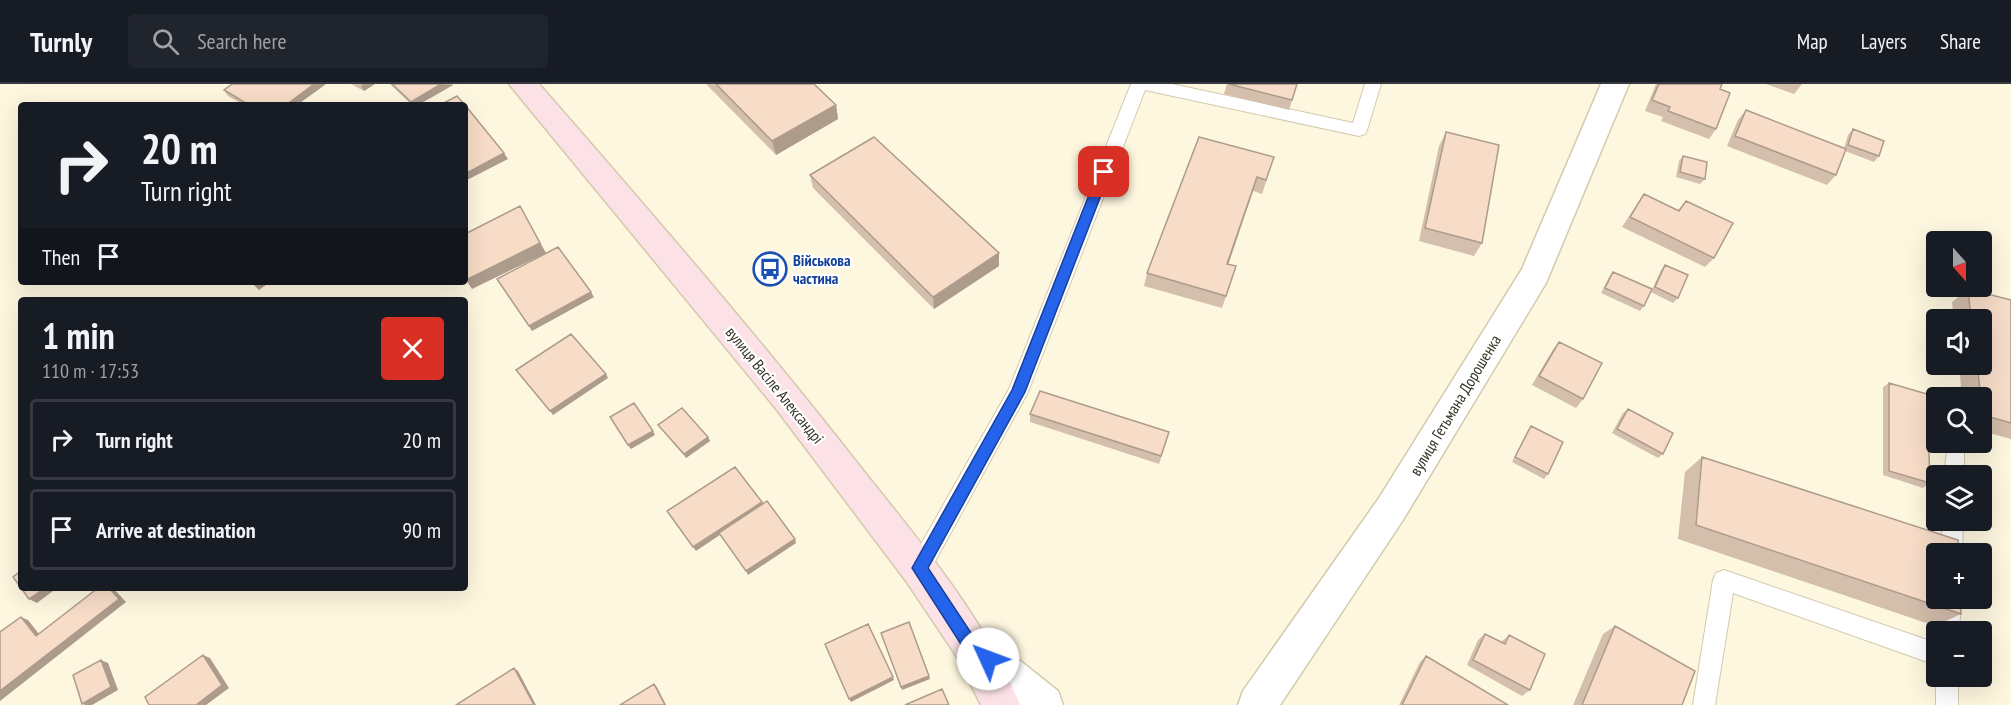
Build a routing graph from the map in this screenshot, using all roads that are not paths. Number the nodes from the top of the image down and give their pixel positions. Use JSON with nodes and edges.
{"nodes":[{"id":1,"x":523,"y":84,"type":"edge"},
{"id":2,"x":1139,"y":84,"type":"edge"},
{"id":3,"x":1145,"y":84,"type":"edge"},
{"id":4,"x":1373,"y":84,"type":"edge"},
{"id":5,"x":1615,"y":84,"type":"edge"},
{"id":6,"x":920,"y":568,"type":"junction"},
{"id":7,"x":970,"y":644,"type":"junction"},
{"id":8,"x":1926,"y":651,"type":"edge"},
{"id":9,"x":1947,"y":687,"type":"edge"},
{"id":10,"x":1000,"y":705,"type":"edge"},
{"id":11,"x":1044,"y":705,"type":"edge"},
{"id":12,"x":1257,"y":705,"type":"edge"},
{"id":13,"x":1704,"y":705,"type":"edge"},
{"id":14,"x":1947,"y":705,"type":"edge"}],
"edges":[{"from":1,"to":6,"type":"main road","name":"вулиця Васіле Александрі"},
{"from":2,"to":6,"type":"lane"},
{"from":3,"to":4,"type":"lane"},
{"from":5,"to":12,"type":"street","name":"вулиця Гетьмана Дорошенка"},
{"from":6,"to":7,"type":"main road","name":"вулиця Васіле Александрі"},
{"from":7,"to":10,"type":"main road","name":"вулиця Васіле Александрі"},
{"from":7,"to":11,"type":"street"},
{"from":8,"to":13,"type":"lane"},
{"from":9,"to":14,"type":"lane"}]}
